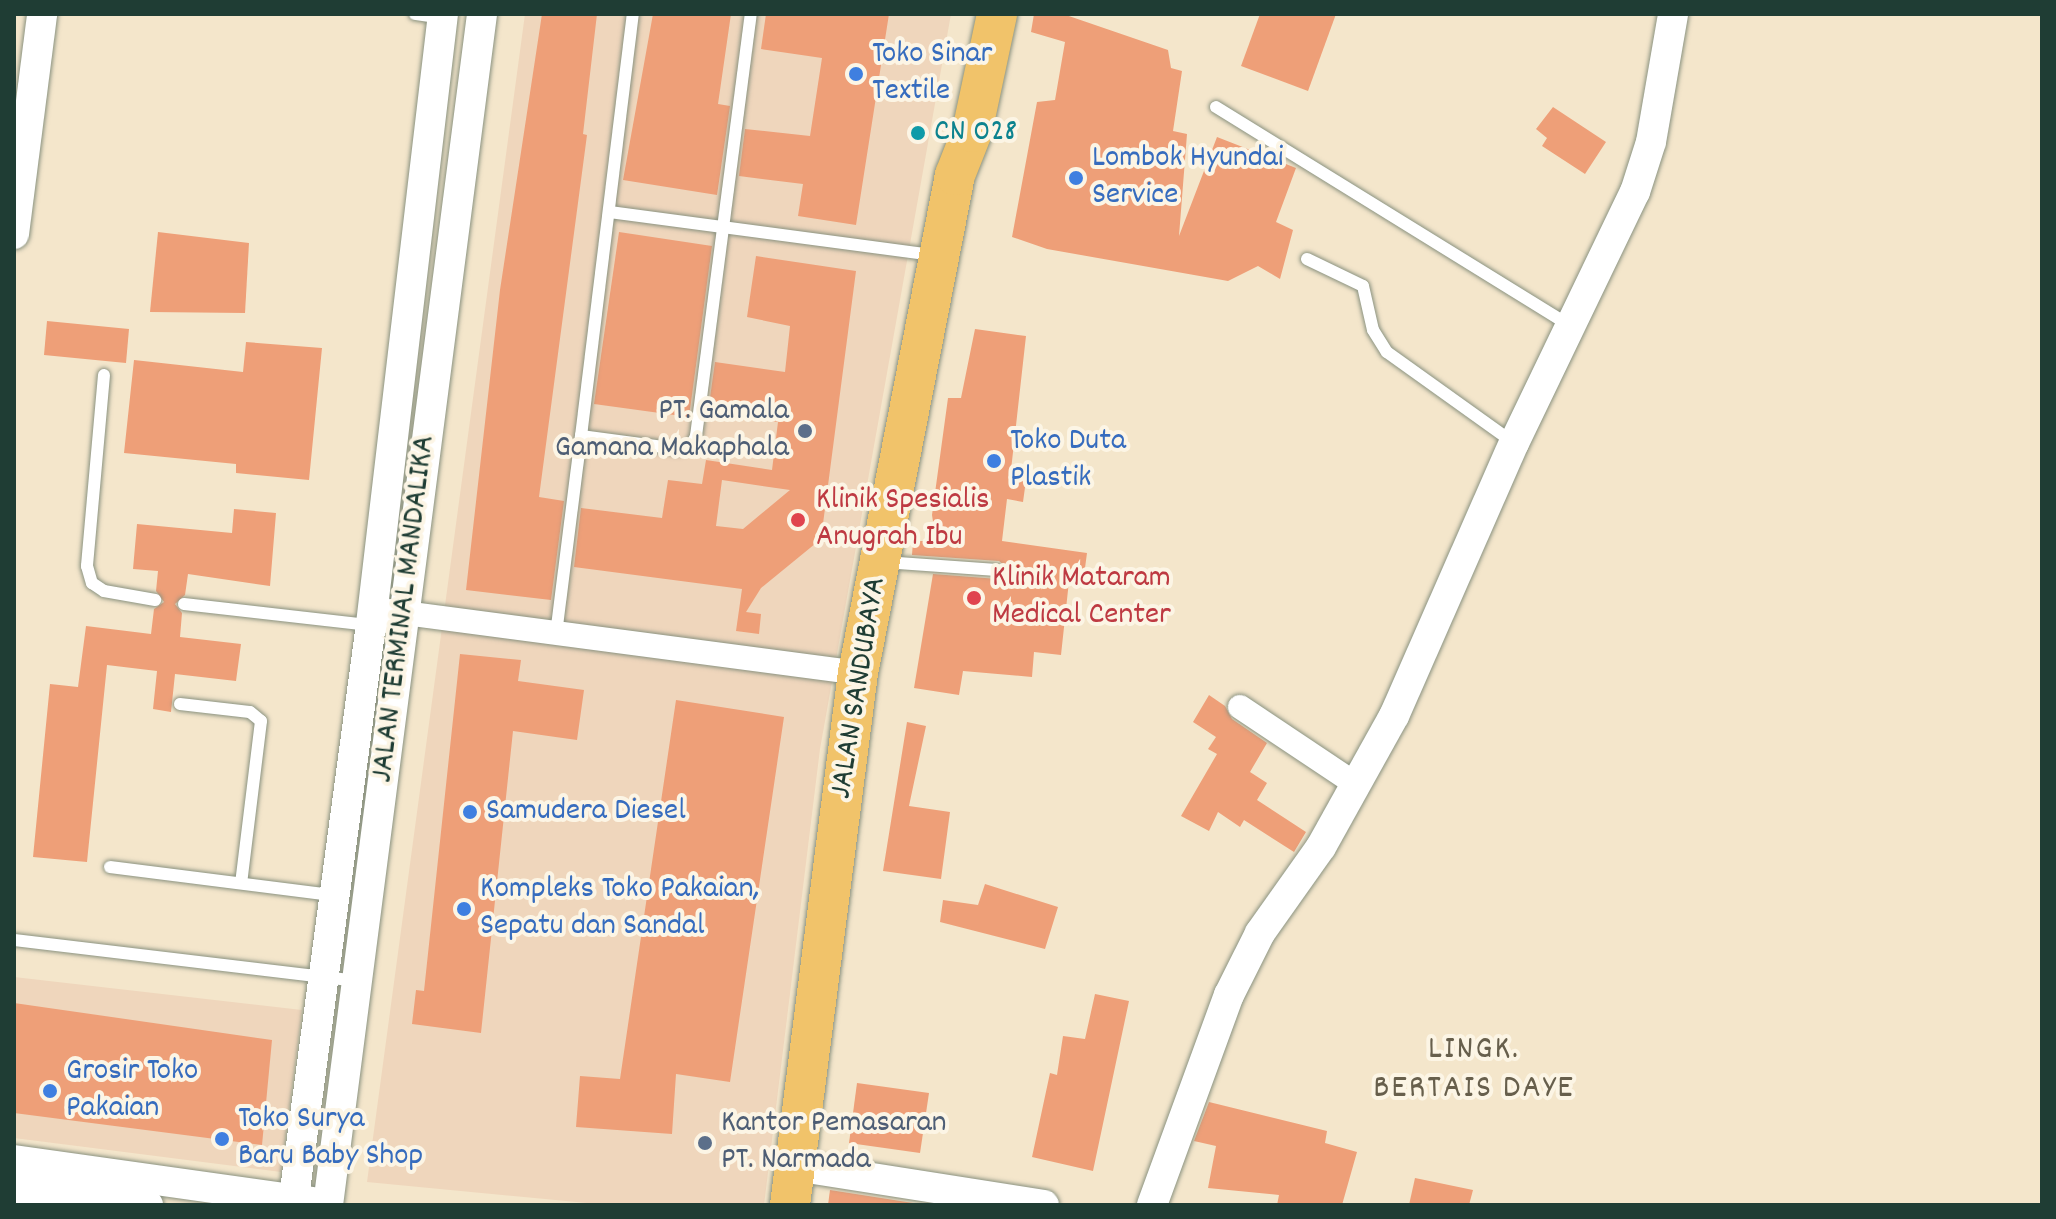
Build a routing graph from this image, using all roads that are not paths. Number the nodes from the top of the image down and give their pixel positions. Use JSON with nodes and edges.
{"nodes":[{"id":1,"x":42,"y":14,"type":"edge"},
{"id":2,"x":482,"y":14,"type":"edge"},
{"id":3,"x":633,"y":14,"type":"edge"},
{"id":4,"x":751,"y":14,"type":"edge"},
{"id":5,"x":979,"y":14,"type":"edge"},
{"id":6,"x":997,"y":14,"type":"edge"},
{"id":7,"x":1673,"y":14,"type":"edge"},
{"id":8,"x":434,"y":15,"type":"edge"},
{"id":9,"x":1216,"y":107,"type":"dead end"},
{"id":10,"x":955,"y":175,"type":"junction"},
{"id":11,"x":610,"y":212,"type":"junction"},
{"id":12,"x":724,"y":226,"type":"junction"},
{"id":13,"x":14,"y":234,"type":"edge"},
{"id":14,"x":940,"y":255,"type":"junction"},
{"id":15,"x":1307,"y":259,"type":"dead end"},
{"id":16,"x":1571,"y":326,"type":"junction"},
{"id":17,"x":104,"y":375,"type":"dead end"},
{"id":18,"x":581,"y":436,"type":"junction"},
{"id":19,"x":1514,"y":443,"type":"junction"},
{"id":20,"x":880,"y":562,"type":"junction"},
{"id":21,"x":998,"y":570,"type":"dead end"},
{"id":22,"x":155,"y":600,"type":"dead end"},
{"id":23,"x":184,"y":604,"type":"dead end"},
{"id":24,"x":372,"y":616,"type":"junction"},
{"id":25,"x":404,"y":621,"type":"junction"},
{"id":26,"x":556,"y":634,"type":"junction"},
{"id":27,"x":858,"y":673,"type":"junction"},
{"id":28,"x":180,"y":704,"type":"dead end"},
{"id":29,"x":1240,"y":707,"type":"dead end"},
{"id":30,"x":1357,"y":785,"type":"junction"},
{"id":31,"x":110,"y":867,"type":"dead end"},
{"id":32,"x":241,"y":883,"type":"junction"},
{"id":33,"x":333,"y":895,"type":"junction"},
{"id":34,"x":14,"y":940,"type":"edge"},
{"id":35,"x":324,"y":977,"type":"junction"},
{"id":36,"x":357,"y":981,"type":"junction"},
{"id":37,"x":14,"y":1160,"type":"edge"},
{"id":38,"x":795,"y":1166,"type":"junction"},
{"id":39,"x":14,"y":1189,"type":"edge"},
{"id":40,"x":294,"y":1202,"type":"edge"},
{"id":41,"x":333,"y":1204,"type":"edge"},
{"id":42,"x":148,"y":1205,"type":"edge"},
{"id":43,"x":790,"y":1205,"type":"edge"},
{"id":44,"x":1044,"y":1205,"type":"edge"},
{"id":45,"x":1152,"y":1205,"type":"edge"}],
"edges":[{"from":1,"to":13,"type":"street"},
{"from":2,"to":25,"type":"street","name":"JALAN TERMINAL MANDALIKA"},
{"from":3,"to":11,"type":"lane"},
{"from":4,"to":12,"type":"lane"},
{"from":5,"to":10,"type":"highway","name":"JALAN SANDUBAYA"},
{"from":6,"to":10,"type":"highway","name":"JALAN SANDUBAYA"},
{"from":7,"to":16,"type":"street"},
{"from":8,"to":24,"type":"street"},
{"from":9,"to":16,"type":"lane"},
{"from":10,"to":14,"type":"highway","name":"JALAN SANDUBAYA"},
{"from":11,"to":12,"type":"lane"},
{"from":11,"to":18,"type":"lane"},
{"from":12,"to":14,"type":"lane"},
{"from":12,"to":18,"type":"lane"},
{"from":14,"to":20,"type":"highway","name":"JALAN SANDUBAYA"},
{"from":15,"to":19,"type":"lane"},
{"from":16,"to":19,"type":"street"},
{"from":17,"to":22,"type":"lane"},
{"from":18,"to":26,"type":"lane"},
{"from":19,"to":30,"type":"street"},
{"from":20,"to":21,"type":"lane"},
{"from":20,"to":27,"type":"highway","name":"JALAN SANDUBAYA"},
{"from":23,"to":24,"type":"lane"},
{"from":24,"to":25,"type":"street"},
{"from":24,"to":33,"type":"street"},
{"from":25,"to":26,"type":"street"},
{"from":25,"to":36,"type":"street","name":"JALAN TERMINAL MANDALIKA"},
{"from":26,"to":27,"type":"street"},
{"from":27,"to":38,"type":"highway","name":"JALAN SANDUBAYA"},
{"from":28,"to":32,"type":"lane"},
{"from":29,"to":30,"type":"street"},
{"from":30,"to":45,"type":"street"},
{"from":31,"to":32,"type":"lane"},
{"from":32,"to":33,"type":"lane"},
{"from":33,"to":35,"type":"street"},
{"from":34,"to":35,"type":"lane"},
{"from":35,"to":36,"type":"lane"},
{"from":35,"to":40,"type":"street"},
{"from":36,"to":41,"type":"street","name":"JALAN TERMINAL MANDALIKA"},
{"from":37,"to":40,"type":"street"},
{"from":38,"to":43,"type":"highway","name":"JALAN SANDUBAYA"},
{"from":38,"to":44,"type":"street"},
{"from":39,"to":42,"type":"street"},
{"from":40,"to":41,"type":"street"}]}
